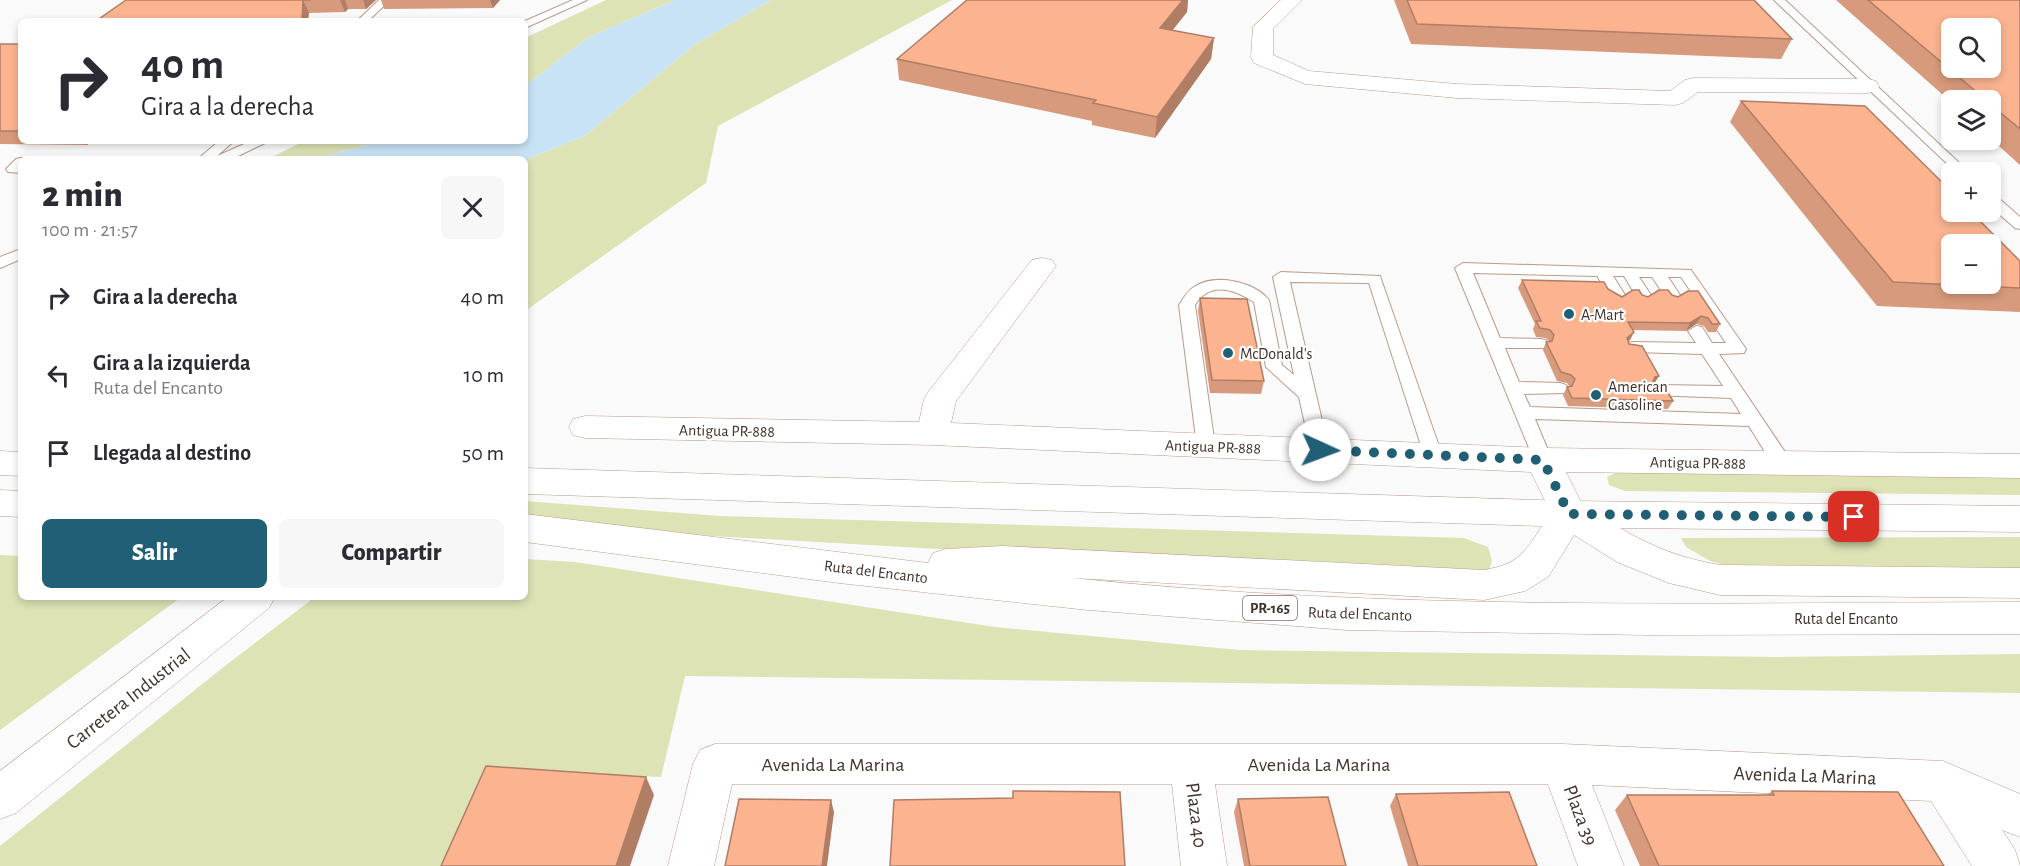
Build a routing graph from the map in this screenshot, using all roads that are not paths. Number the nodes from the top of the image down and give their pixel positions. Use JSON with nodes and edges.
{"nodes":[{"id":1,"x":385,"y":0,"type":"edge"},
{"id":2,"x":582,"y":0,"type":"edge"},
{"id":3,"x":1292,"y":0,"type":"edge"},
{"id":4,"x":1779,"y":0,"type":"edge"},
{"id":5,"x":365,"y":18,"type":"edge"},
{"id":6,"x":528,"y":24,"type":"edge"},
{"id":7,"x":1868,"y":86,"type":"junction"},
{"id":8,"x":224,"y":144,"type":"edge"},
{"id":9,"x":255,"y":144,"type":"edge"},
{"id":10,"x":210,"y":156,"type":"edge"},
{"id":11,"x":228,"y":156,"type":"edge"},
{"id":12,"x":1952,"y":162,"type":"edge"},
{"id":13,"x":2001,"y":208,"type":"edge"},
{"id":14,"x":2020,"y":225,"type":"edge"},
{"id":15,"x":18,"y":254,"type":"edge"},
{"id":16,"x":0,"y":263,"type":"edge"},
{"id":17,"x":1042,"y":266,"type":"dead end"},
{"id":18,"x":1602,"y":271,"type":"junction"},
{"id":19,"x":1628,"y":271,"type":"junction"},
{"id":20,"x":1657,"y":272,"type":"junction"},
{"id":21,"x":1619,"y":298,"type":"edge"},
{"id":22,"x":1645,"y":298,"type":"edge"},
{"id":23,"x":1674,"y":298,"type":"edge"},
{"id":24,"x":1639,"y":330,"type":"edge"},
{"id":25,"x":1665,"y":331,"type":"edge"},
{"id":26,"x":1696,"y":331,"type":"edge"},
{"id":27,"x":1494,"y":343,"type":"junction"},
{"id":28,"x":1540,"y":344,"type":"dead end"},
{"id":29,"x":1676,"y":348,"type":"junction"},
{"id":30,"x":1708,"y":348,"type":"junction"},
{"id":31,"x":1513,"y":388,"type":"junction"},
{"id":32,"x":1560,"y":389,"type":"dead end"},
{"id":33,"x":1658,"y":391,"type":"edge"},
{"id":34,"x":1736,"y":392,"type":"junction"},
{"id":35,"x":1307,"y":394,"type":"junction"},
{"id":36,"x":1524,"y":413,"type":"junction"},
{"id":37,"x":1754,"y":420,"type":"junction"},
{"id":38,"x":585,"y":427,"type":"dead end"},
{"id":39,"x":933,"y":434,"type":"junction"},
{"id":40,"x":1206,"y":446,"type":"junction"},
{"id":41,"x":1320,"y":450,"type":"junction"},
{"id":42,"x":1433,"y":455,"type":"junction"},
{"id":43,"x":1543,"y":460,"type":"junction"},
{"id":44,"x":0,"y":463,"type":"edge"},
{"id":45,"x":1782,"y":463,"type":"junction"},
{"id":46,"x":18,"y":464,"type":"edge"},
{"id":47,"x":2020,"y":466,"type":"edge"},
{"id":48,"x":528,"y":482,"type":"edge"},
{"id":49,"x":0,"y":503,"type":"edge"},
{"id":50,"x":18,"y":504,"type":"edge"},
{"id":51,"x":1569,"y":514,"type":"junction"},
{"id":52,"x":2020,"y":519,"type":"edge"},
{"id":53,"x":528,"y":528,"type":"edge"},
{"id":54,"x":839,"y":568,"type":"junction"},
{"id":55,"x":2020,"y":584,"type":"edge"},
{"id":56,"x":252,"y":600,"type":"edge"},
{"id":57,"x":2020,"y":618,"type":"edge"},
{"id":58,"x":1191,"y":764,"type":"junction"},
{"id":59,"x":1562,"y":764,"type":"junction"},
{"id":60,"x":1944,"y":781,"type":"junction"},
{"id":61,"x":0,"y":798,"type":"edge"},
{"id":62,"x":2020,"y":816,"type":"edge"},
{"id":63,"x":691,"y":866,"type":"edge"},
{"id":64,"x":1204,"y":866,"type":"edge"},
{"id":65,"x":1601,"y":866,"type":"edge"},
{"id":66,"x":2000,"y":866,"type":"edge"}],
"edges":[{"from":1,"to":5,"type":"lane"},
{"from":2,"to":6,"type":"lane"},
{"from":3,"to":7,"type":"street"},
{"from":4,"to":7,"type":"lane"},
{"from":7,"to":12,"type":"lane"},
{"from":8,"to":10,"type":"lane"},
{"from":9,"to":11,"type":"lane"},
{"from":13,"to":14,"type":"lane"},
{"from":15,"to":16,"type":"lane"},
{"from":17,"to":39,"type":"street"},
{"from":18,"to":19,"type":"lane"},
{"from":18,"to":21,"type":"lane"},
{"from":18,"to":27,"type":"lane"},
{"from":19,"to":20,"type":"lane"},
{"from":19,"to":22,"type":"lane"},
{"from":20,"to":23,"type":"lane"},
{"from":20,"to":30,"type":"lane"},
{"from":24,"to":29,"type":"lane"},
{"from":25,"to":29,"type":"lane"},
{"from":26,"to":30,"type":"lane"},
{"from":27,"to":28,"type":"lane"},
{"from":27,"to":31,"type":"lane"},
{"from":29,"to":30,"type":"lane"},
{"from":30,"to":34,"type":"lane"},
{"from":31,"to":32,"type":"lane"},
{"from":31,"to":36,"type":"lane"},
{"from":33,"to":34,"type":"lane"},
{"from":34,"to":37,"type":"lane"},
{"from":35,"to":40,"type":"lane"},
{"from":35,"to":41,"type":"lane"},
{"from":35,"to":42,"type":"lane"},
{"from":36,"to":37,"type":"lane"},
{"from":36,"to":43,"type":"lane"},
{"from":37,"to":45,"type":"lane"},
{"from":38,"to":39,"type":"street","name":"Antigua PR-888"},
{"from":39,"to":40,"type":"street","name":"Antigua PR-888"},
{"from":40,"to":41,"type":"street","name":"Antigua PR-888"},
{"from":41,"to":42,"type":"street","name":"Antigua PR-888"},
{"from":42,"to":43,"type":"street","name":"Antigua PR-888"},
{"from":43,"to":45,"type":"street","name":"Antigua PR-888"},
{"from":43,"to":51,"type":"street"},
{"from":44,"to":46,"type":"street"},
{"from":45,"to":47,"type":"street","name":"Antigua PR-888"},
{"from":48,"to":51,"type":"street"},
{"from":49,"to":50,"type":"street"},
{"from":51,"to":52,"type":"street"},
{"from":51,"to":54,"type":"street"},
{"from":51,"to":55,"type":"street"},
{"from":53,"to":54,"type":"street","name":"Ruta del Encanto","number":"PR-165"},
{"from":54,"to":57,"type":"street","name":"Ruta del Encanto","number":"PR-165"},
{"from":56,"to":61,"type":"street","name":"Carretera Industrial"},
{"from":58,"to":59,"type":"street","name":"Avenida La Marina"},
{"from":58,"to":63,"type":"street","name":"Avenida La Marina"},
{"from":58,"to":64,"type":"street","name":"Plaza 40"},
{"from":59,"to":60,"type":"street","name":"Avenida La Marina"},
{"from":59,"to":65,"type":"street","name":"Plaza 39"},
{"from":60,"to":62,"type":"street","name":"Avenida La Marina"},
{"from":60,"to":66,"type":"street"}]}
